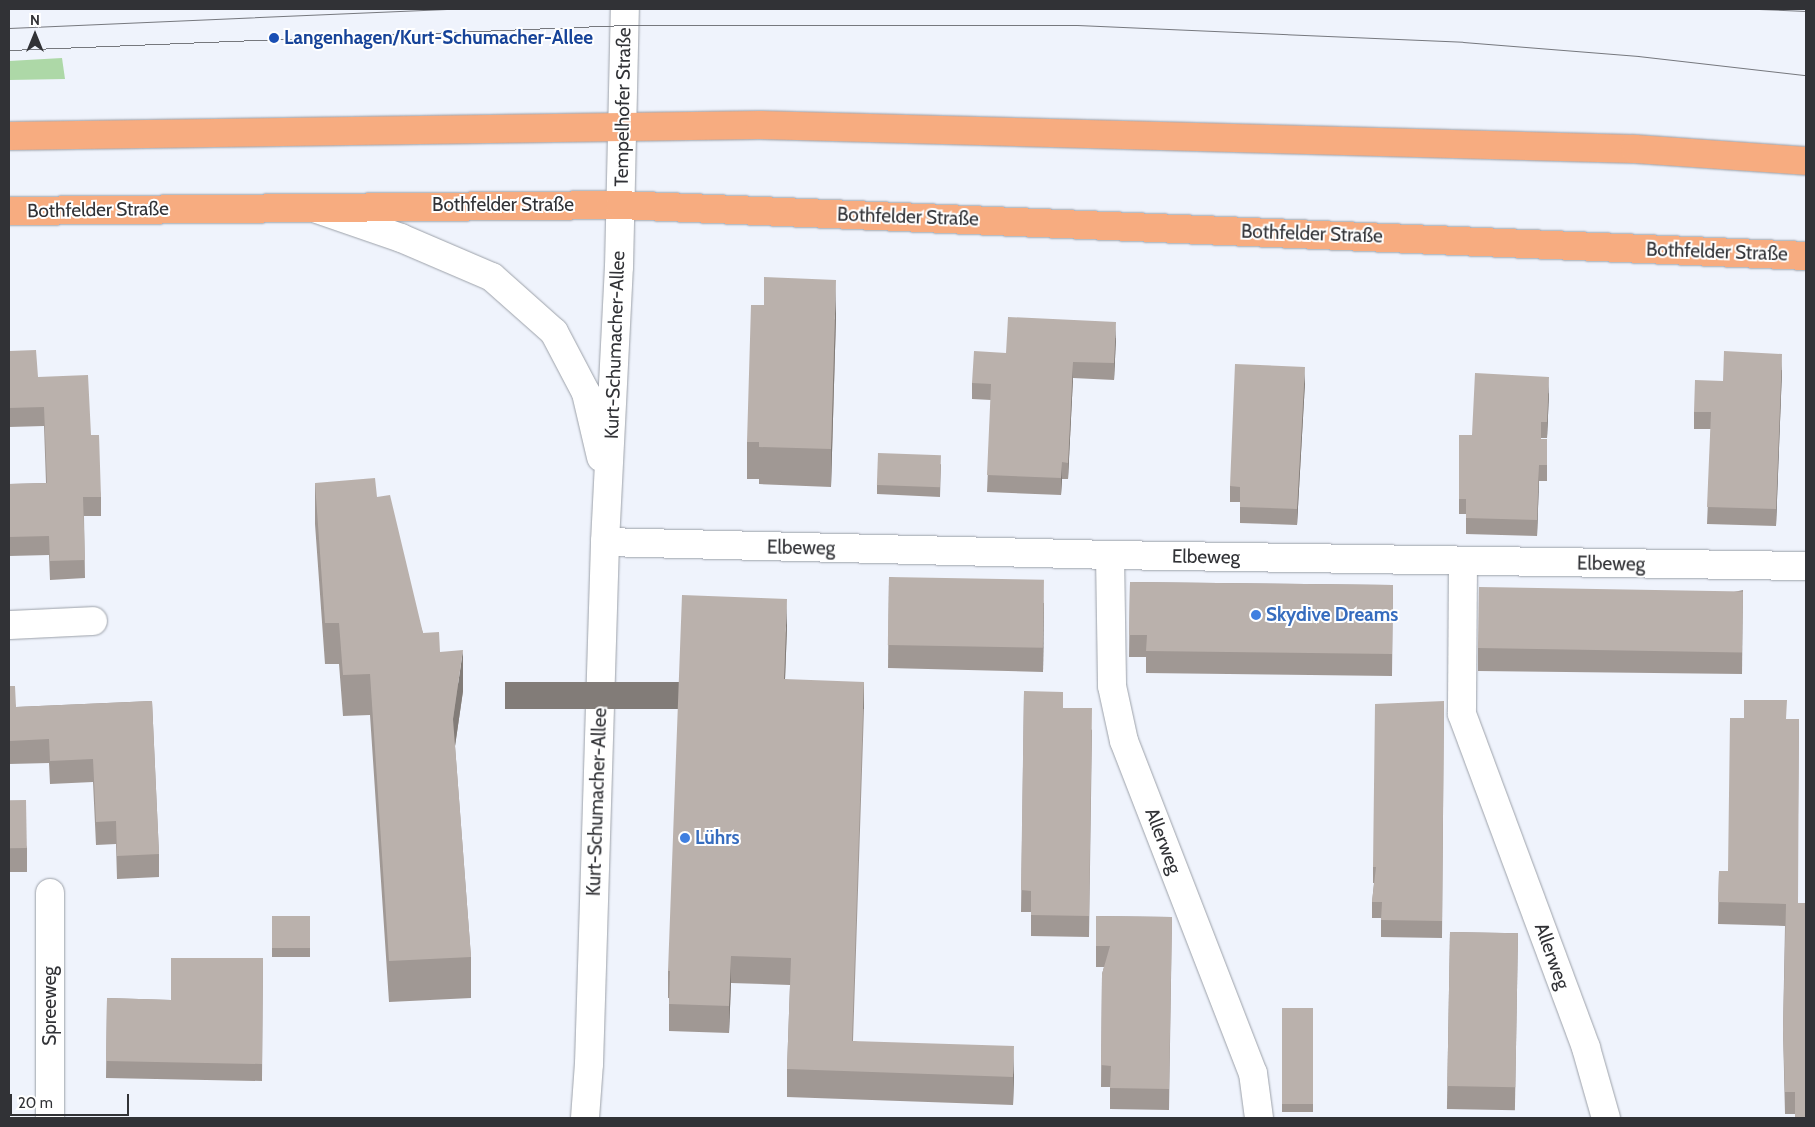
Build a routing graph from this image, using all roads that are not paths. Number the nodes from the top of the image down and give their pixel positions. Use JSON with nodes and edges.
{"nodes":[{"id":1,"x":625,"y":9,"type":"edge"},
{"id":2,"x":623,"y":128,"type":"junction"},
{"id":3,"x":9,"y":136,"type":"edge"},
{"id":4,"x":1806,"y":161,"type":"edge"},
{"id":5,"x":620,"y":205,"type":"junction"},
{"id":6,"x":311,"y":207,"type":"junction"},
{"id":7,"x":9,"y":211,"type":"edge"},
{"id":8,"x":1806,"y":256,"type":"edge"},
{"id":9,"x":609,"y":486,"type":"junction"},
{"id":10,"x":605,"y":542,"type":"junction"},
{"id":11,"x":1110,"y":555,"type":"junction"},
{"id":12,"x":1463,"y":562,"type":"junction"},
{"id":13,"x":1806,"y":566,"type":"edge"},
{"id":14,"x":93,"y":621,"type":"dead end"},
{"id":15,"x":9,"y":625,"type":"edge"},
{"id":16,"x":50,"y":893,"type":"dead end"},
{"id":17,"x":50,"y":1118,"type":"edge"},
{"id":18,"x":584,"y":1118,"type":"edge"},
{"id":19,"x":1259,"y":1118,"type":"edge"},
{"id":20,"x":1606,"y":1118,"type":"edge"}],
"edges":[{"from":1,"to":2,"type":"street","name":"Tempelhofer Straße"},
{"from":2,"to":3,"type":"main road"},
{"from":2,"to":4,"type":"main road"},
{"from":2,"to":5,"type":"street","name":"Tempelhofer Straße"},
{"from":5,"to":6,"type":"main road","name":"Bothfelder Straße"},
{"from":5,"to":8,"type":"main road","name":"Bothfelder Straße"},
{"from":5,"to":9,"type":"street","name":"Kurt-Schumacher-Allee"},
{"from":6,"to":7,"type":"main road","name":"Bothfelder Straße"},
{"from":6,"to":9,"type":"street","name":"Kurt-Schumacher-Allee"},
{"from":9,"to":10,"type":"street","name":"Kurt-Schumacher-Allee"},
{"from":10,"to":11,"type":"street","name":"Elbeweg"},
{"from":10,"to":18,"type":"street","name":"Kurt-Schumacher-Allee"},
{"from":11,"to":12,"type":"street","name":"Elbeweg"},
{"from":11,"to":19,"type":"street","name":"Allerweg"},
{"from":12,"to":13,"type":"street","name":"Elbeweg"},
{"from":12,"to":20,"type":"street","name":"Allerweg"},
{"from":14,"to":15,"type":"street"},
{"from":16,"to":17,"type":"street","name":"Spreeweg"}]}
